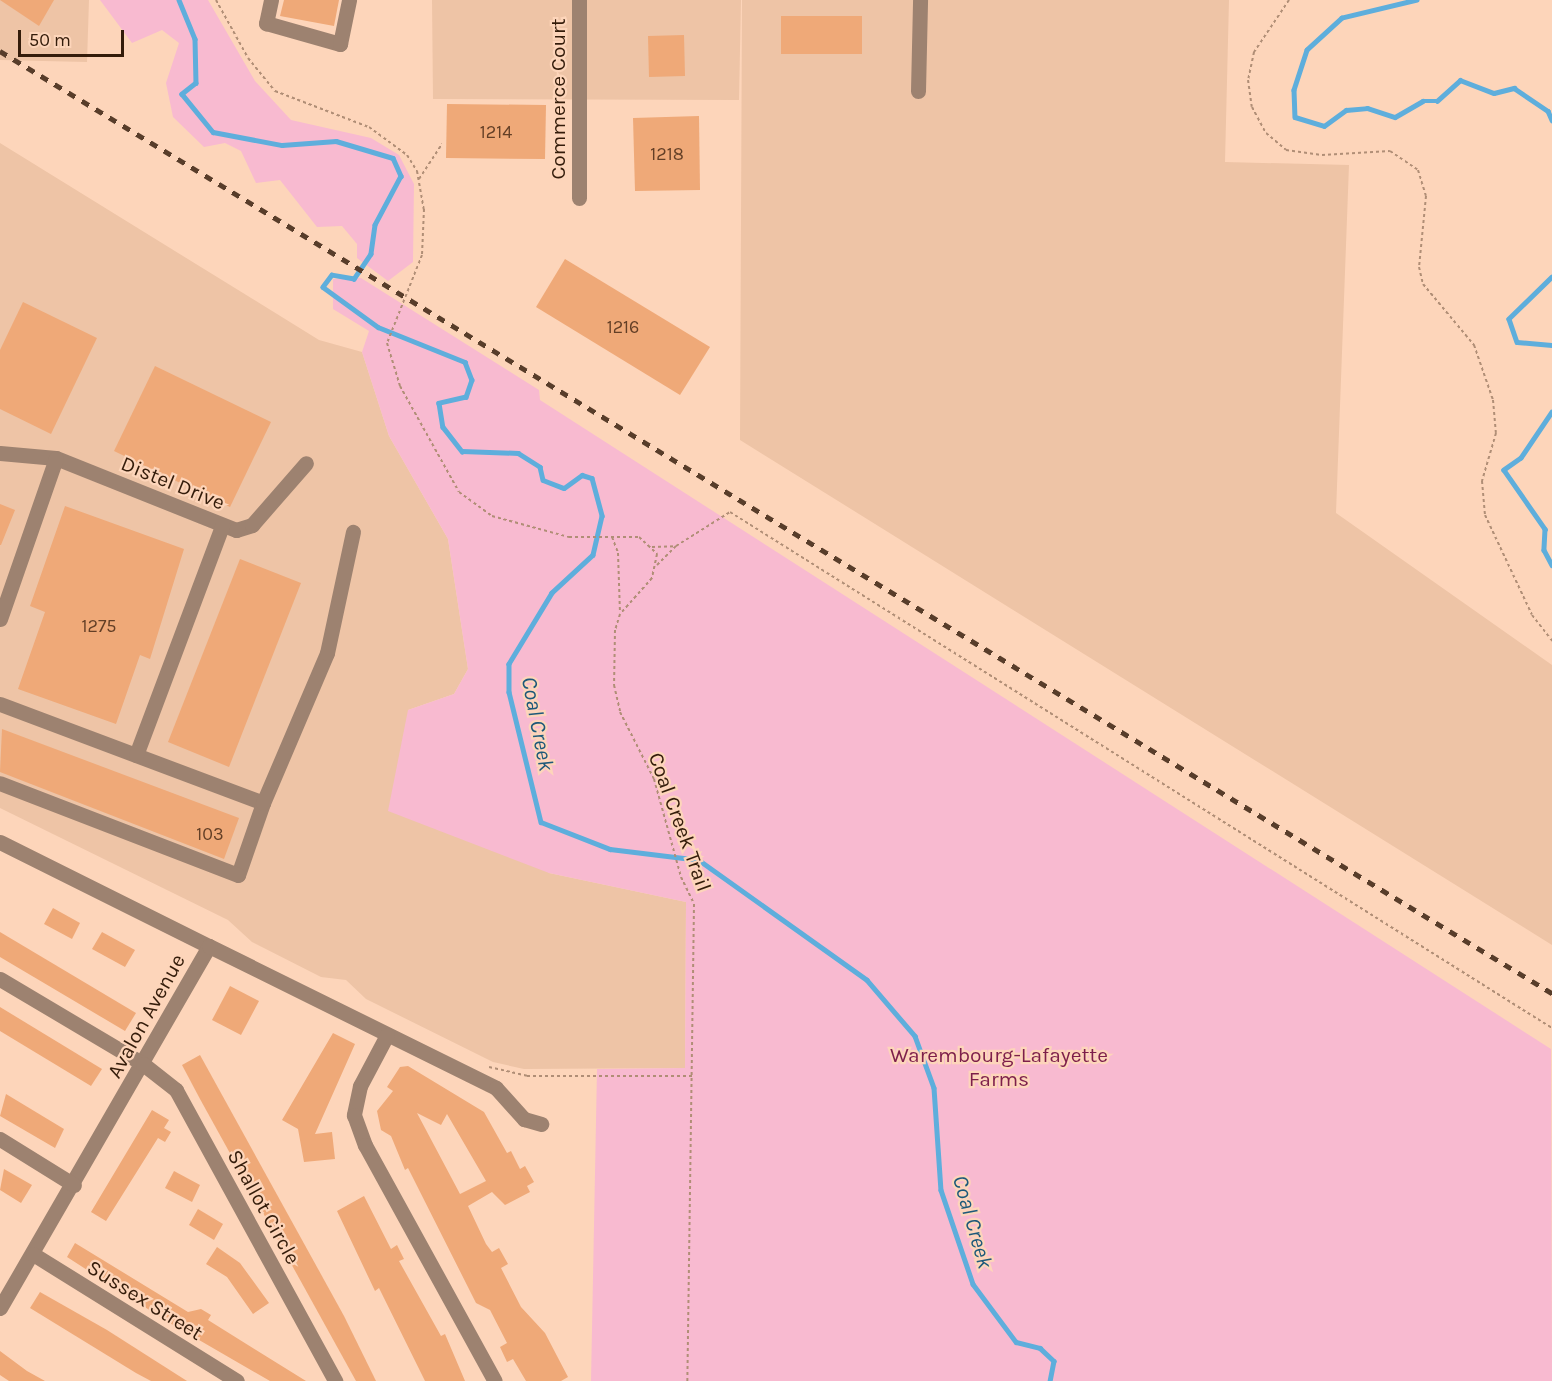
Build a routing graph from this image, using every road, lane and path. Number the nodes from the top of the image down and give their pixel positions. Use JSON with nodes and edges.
{"nodes":[{"id":1,"x":216,"y":0,"type":"edge"},
{"id":2,"x":271,"y":0,"type":"edge"},
{"id":3,"x":349,"y":0,"type":"edge"},
{"id":4,"x":579,"y":0,"type":"edge"},
{"id":5,"x":920,"y":0,"type":"edge"},
{"id":6,"x":1289,"y":0,"type":"edge"},
{"id":7,"x":918,"y":91,"type":"dead end"},
{"id":8,"x":442,"y":144,"type":"dead end"},
{"id":9,"x":419,"y":180,"type":"junction"},
{"id":10,"x":579,"y":198,"type":"dead end"},
{"id":11,"x":0,"y":453,"type":"edge"},
{"id":12,"x":56,"y":458,"type":"junction"},
{"id":13,"x":306,"y":463,"type":"dead end"},
{"id":14,"x":222,"y":526,"type":"junction"},
{"id":15,"x":353,"y":532,"type":"dead end"},
{"id":16,"x":612,"y":537,"type":"junction"},
{"id":17,"x":676,"y":546,"type":"junction"},
{"id":18,"x":652,"y":547,"type":"junction"},
{"id":19,"x":657,"y":565,"type":"junction"},
{"id":20,"x":620,"y":614,"type":"junction"},
{"id":21,"x":0,"y":619,"type":"edge"},
{"id":22,"x":1552,"y":641,"type":"edge"},
{"id":23,"x":0,"y":704,"type":"edge"},
{"id":24,"x":135,"y":755,"type":"junction"},
{"id":25,"x":0,"y":783,"type":"edge"},
{"id":26,"x":263,"y":803,"type":"junction"},
{"id":27,"x":0,"y":842,"type":"edge"},
{"id":28,"x":209,"y":946,"type":"junction"},
{"id":29,"x":0,"y":979,"type":"edge"},
{"id":30,"x":1552,"y":1028,"type":"edge"},
{"id":31,"x":387,"y":1035,"type":"junction"},
{"id":32,"x":143,"y":1064,"type":"junction"},
{"id":33,"x":483,"y":1065,"type":"dead end"},
{"id":34,"x":693,"y":1076,"type":"junction"},
{"id":35,"x":541,"y":1124,"type":"dead end"},
{"id":36,"x":0,"y":1139,"type":"edge"},
{"id":37,"x":74,"y":1185,"type":"junction"},
{"id":38,"x":33,"y":1254,"type":"junction"},
{"id":39,"x":2,"y":1301,"type":"edge"},
{"id":40,"x":237,"y":1381,"type":"edge"},
{"id":41,"x":335,"y":1381,"type":"edge"},
{"id":42,"x":495,"y":1381,"type":"edge"},
{"id":43,"x":687,"y":1381,"type":"edge"}],
"edges":[{"from":1,"to":9,"type":"path"},
{"from":2,"to":3,"type":"street"},
{"from":4,"to":10,"type":"street","name":"Commerce Court"},
{"from":5,"to":7,"type":"street"},
{"from":6,"to":22,"type":"path"},
{"from":8,"to":9,"type":"path"},
{"from":9,"to":16,"type":"path"},
{"from":11,"to":12,"type":"street","name":"Distel Drive"},
{"from":12,"to":14,"type":"street","name":"Distel Drive"},
{"from":12,"to":21,"type":"street"},
{"from":13,"to":14,"type":"street","name":"Distel Drive"},
{"from":14,"to":24,"type":"street"},
{"from":15,"to":26,"type":"street"},
{"from":16,"to":18,"type":"path"},
{"from":16,"to":20,"type":"path"},
{"from":17,"to":18,"type":"path"},
{"from":17,"to":19,"type":"path","name":"Coal Creek Trail"},
{"from":17,"to":30,"type":"path","name":"Coal Creek Trail"},
{"from":18,"to":19,"type":"path"},
{"from":19,"to":20,"type":"path","name":"Coal Creek Trail"},
{"from":20,"to":34,"type":"path","name":"Coal Creek Trail"},
{"from":23,"to":24,"type":"street"},
{"from":24,"to":26,"type":"street"},
{"from":25,"to":26,"type":"street"},
{"from":27,"to":28,"type":"street","name":"Avalon Avenue"},
{"from":28,"to":31,"type":"street"},
{"from":28,"to":32,"type":"street","name":"Avalon Avenue"},
{"from":29,"to":32,"type":"street","name":"Shallot Circle"},
{"from":31,"to":35,"type":"street"},
{"from":31,"to":42,"type":"street"},
{"from":32,"to":37,"type":"street","name":"Avalon Avenue"},
{"from":32,"to":41,"type":"street","name":"Shallot Circle"},
{"from":33,"to":34,"type":"path"},
{"from":34,"to":43,"type":"path","name":"Coal Creek Trail"},
{"from":36,"to":37,"type":"street"},
{"from":37,"to":38,"type":"street","name":"Avalon Avenue"},
{"from":38,"to":39,"type":"street","name":"Avalon Avenue"},
{"from":38,"to":40,"type":"street","name":"Sussex Street"}]}
